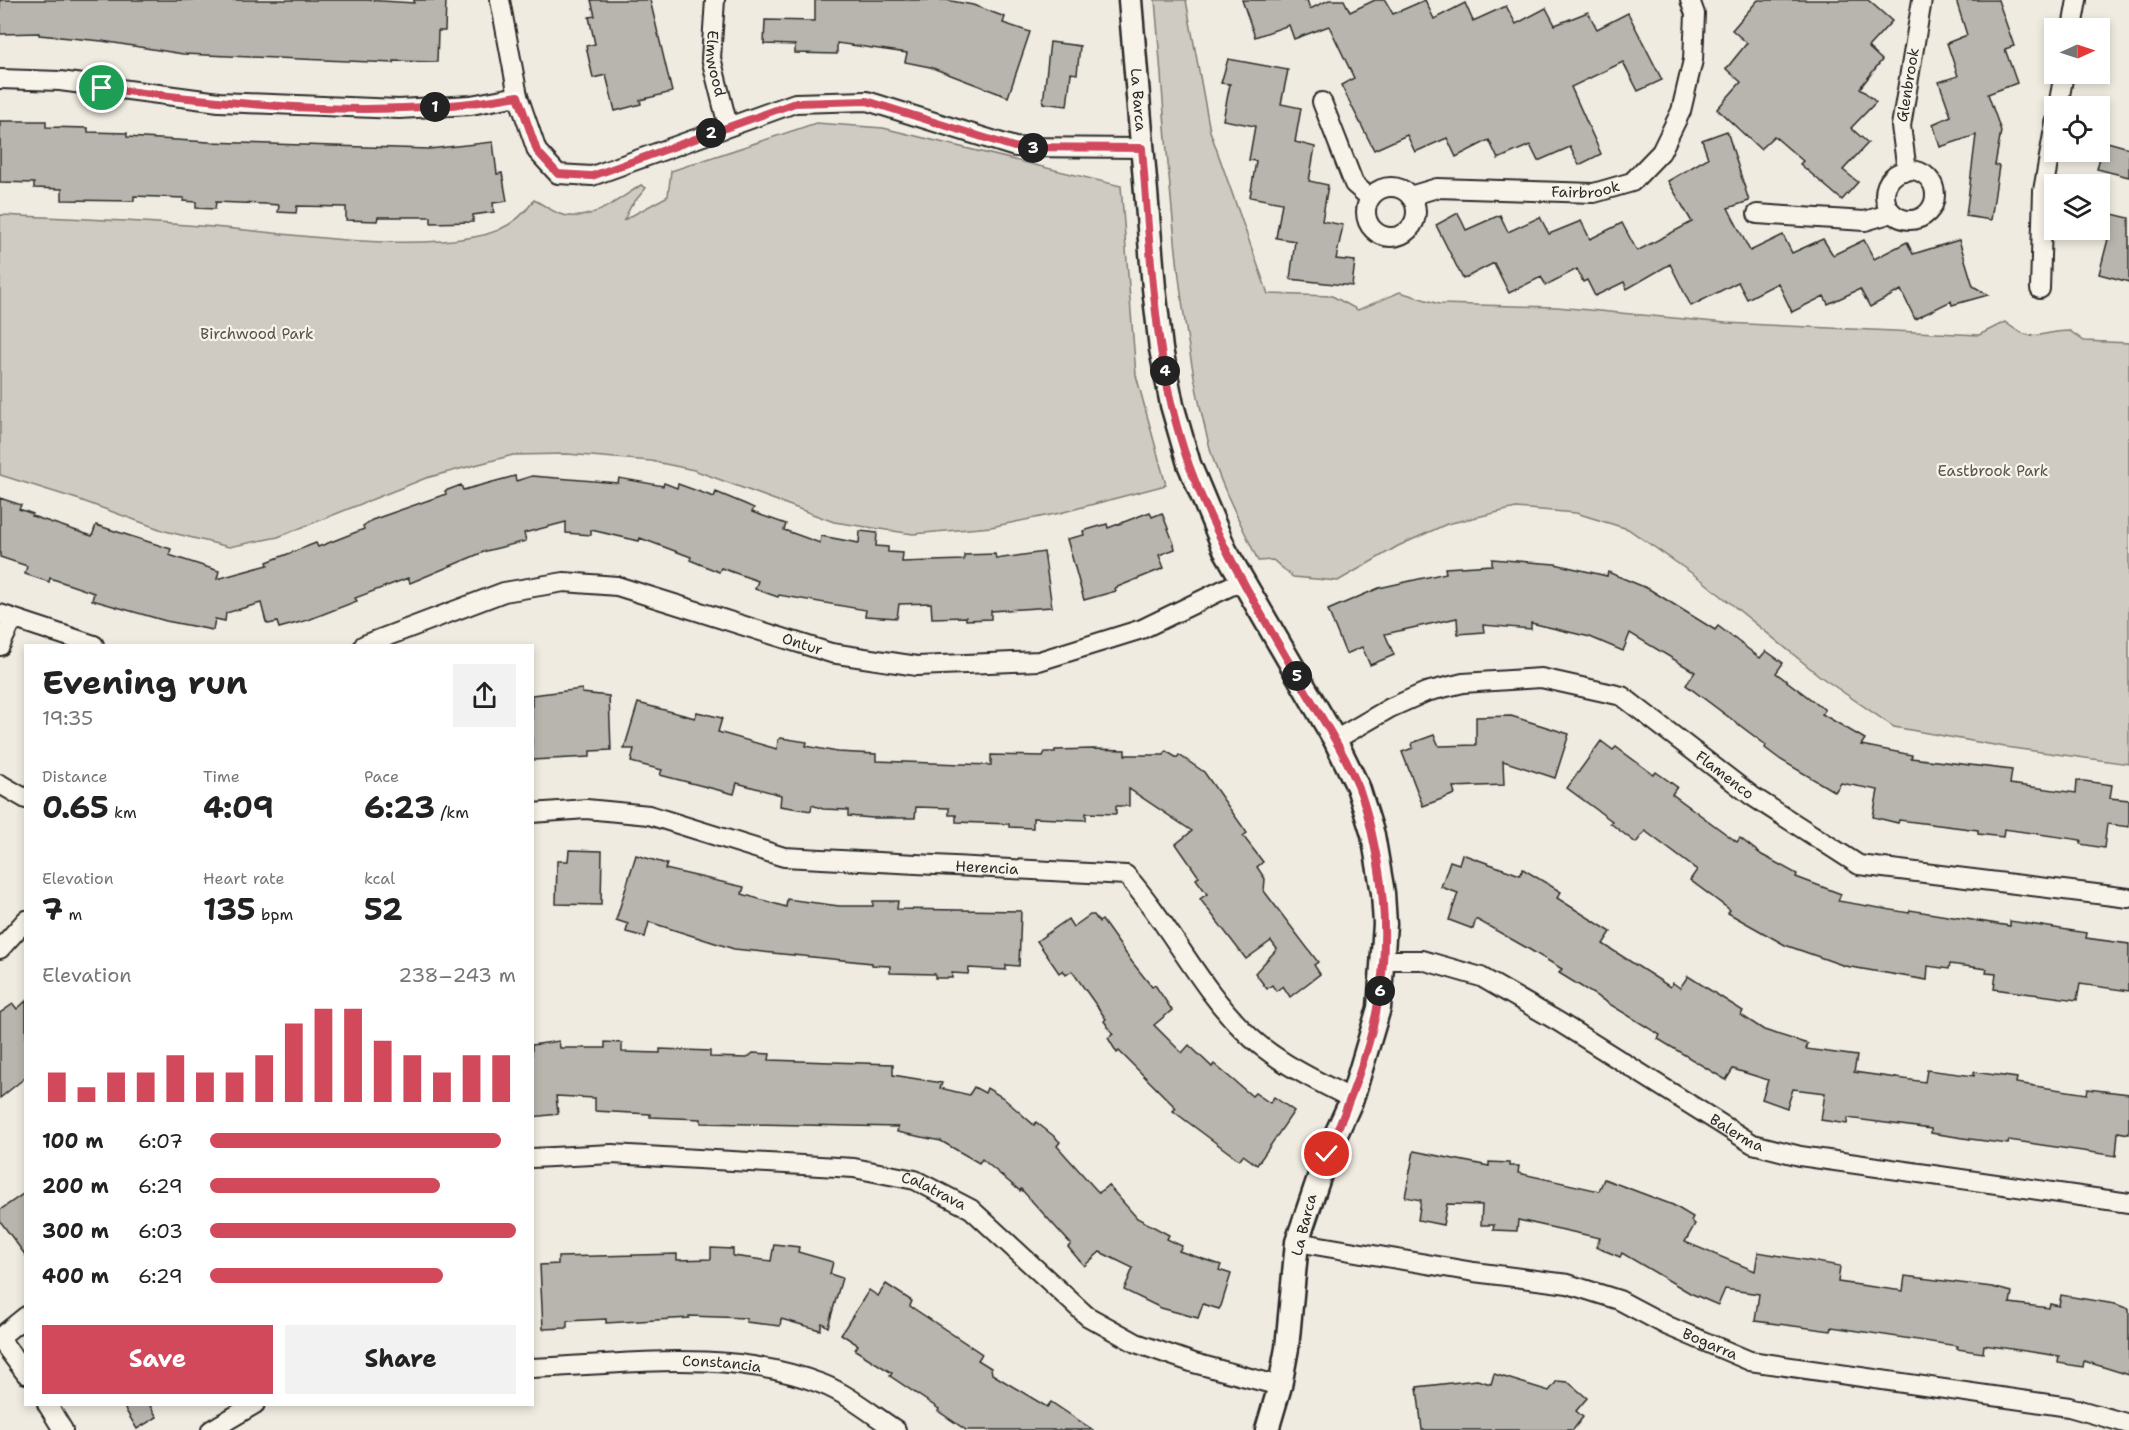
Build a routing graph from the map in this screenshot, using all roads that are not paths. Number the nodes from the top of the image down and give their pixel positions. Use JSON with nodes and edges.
{"nodes":[{"id":1,"x":500,"y":0,"type":"edge"},
{"id":2,"x":716,"y":0,"type":"edge"},
{"id":3,"x":1130,"y":0,"type":"edge"},
{"id":4,"x":1690,"y":0,"type":"edge"},
{"id":5,"x":1922,"y":0,"type":"edge"},
{"id":6,"x":2077,"y":0,"type":"edge"},
{"id":7,"x":2074,"y":18,"type":"edge"},
{"id":8,"x":0,"y":79,"type":"edge"},
{"id":9,"x":518,"y":96,"type":"junction"},
{"id":10,"x":1322,"y":102,"type":"dead end"},
{"id":11,"x":728,"y":126,"type":"junction"},
{"id":12,"x":1142,"y":148,"type":"junction"},
{"id":13,"x":2048,"y":162,"type":"edge"},
{"id":14,"x":1907,"y":171,"type":"junction"},
{"id":15,"x":1410,"y":196,"type":"junction"},
{"id":16,"x":1370,"y":198,"type":"junction"},
{"id":17,"x":1892,"y":213,"type":"junction"},
{"id":18,"x":1757,"y":214,"type":"dead end"},
{"id":19,"x":2040,"y":289,"type":"dead end"},
{"id":20,"x":1241,"y":581,"type":"junction"},
{"id":21,"x":6,"y":617,"type":"edge"},
{"id":22,"x":91,"y":644,"type":"edge"},
{"id":23,"x":367,"y":644,"type":"edge"},
{"id":24,"x":0,"y":646,"type":"edge"},
{"id":25,"x":1335,"y":740,"type":"junction"},
{"id":26,"x":0,"y":784,"type":"edge"},
{"id":27,"x":24,"y":798,"type":"edge"},
{"id":28,"x":534,"y":813,"type":"edge"},
{"id":29,"x":2129,"y":898,"type":"edge"},
{"id":30,"x":24,"y":922,"type":"edge"},
{"id":31,"x":0,"y":949,"type":"edge"},
{"id":32,"x":1384,"y":960,"type":"junction"},
{"id":33,"x":1352,"y":1099,"type":"junction"},
{"id":34,"x":534,"y":1158,"type":"edge"},
{"id":35,"x":2129,"y":1203,"type":"edge"},
{"id":36,"x":1297,"y":1242,"type":"junction"},
{"id":37,"x":24,"y":1318,"type":"edge"},
{"id":38,"x":0,"y":1338,"type":"edge"},
{"id":39,"x":534,"y":1368,"type":"edge"},
{"id":40,"x":24,"y":1371,"type":"edge"},
{"id":41,"x":1280,"y":1386,"type":"junction"},
{"id":42,"x":48,"y":1406,"type":"edge"},
{"id":43,"x":252,"y":1406,"type":"edge"},
{"id":44,"x":2129,"y":1424,"type":"edge"},
{"id":45,"x":63,"y":1430,"type":"edge"},
{"id":46,"x":211,"y":1430,"type":"edge"},
{"id":47,"x":896,"y":1430,"type":"edge"},
{"id":48,"x":1267,"y":1430,"type":"edge"}],
"edges":[{"from":1,"to":9,"type":"street"},
{"from":2,"to":11,"type":"street","name":"Elmwood"},
{"from":3,"to":12,"type":"street","name":"La Barca"},
{"from":4,"to":15,"type":"street","name":"Fairbrook"},
{"from":5,"to":14,"type":"street","name":"Glenbrook"},
{"from":6,"to":7,"type":"street"},
{"from":8,"to":9,"type":"street"},
{"from":9,"to":11,"type":"street"},
{"from":10,"to":16,"type":"street"},
{"from":11,"to":12,"type":"street"},
{"from":12,"to":20,"type":"street","name":"La Barca"},
{"from":13,"to":19,"type":"street"},
{"from":14,"to":17,"type":"street"},
{"from":14,"to":17,"type":"street"},
{"from":15,"to":16,"type":"street","name":"Fairbrook"},
{"from":15,"to":16,"type":"street"},
{"from":17,"to":18,"type":"street"},
{"from":20,"to":23,"type":"street","name":"Ontur"},
{"from":20,"to":25,"type":"street","name":"La Barca"},
{"from":21,"to":22,"type":"street"},
{"from":21,"to":24,"type":"street"},
{"from":25,"to":29,"type":"street","name":"Flamenco"},
{"from":25,"to":32,"type":"street","name":"La Barca"},
{"from":26,"to":27,"type":"street"},
{"from":28,"to":33,"type":"street","name":"Herencia"},
{"from":30,"to":31,"type":"street"},
{"from":32,"to":33,"type":"street","name":"La Barca"},
{"from":32,"to":35,"type":"street","name":"Balerma"},
{"from":33,"to":36,"type":"street","name":"La Barca"},
{"from":34,"to":41,"type":"street","name":"Calatrava"},
{"from":36,"to":41,"type":"street","name":"La Barca"},
{"from":36,"to":44,"type":"street","name":"Bogarra"},
{"from":37,"to":38,"type":"street"},
{"from":38,"to":40,"type":"street"},
{"from":39,"to":47,"type":"street","name":"Constancia"},
{"from":41,"to":48,"type":"street","name":"La Barca"},
{"from":42,"to":45,"type":"street"},
{"from":43,"to":46,"type":"street"}]}
